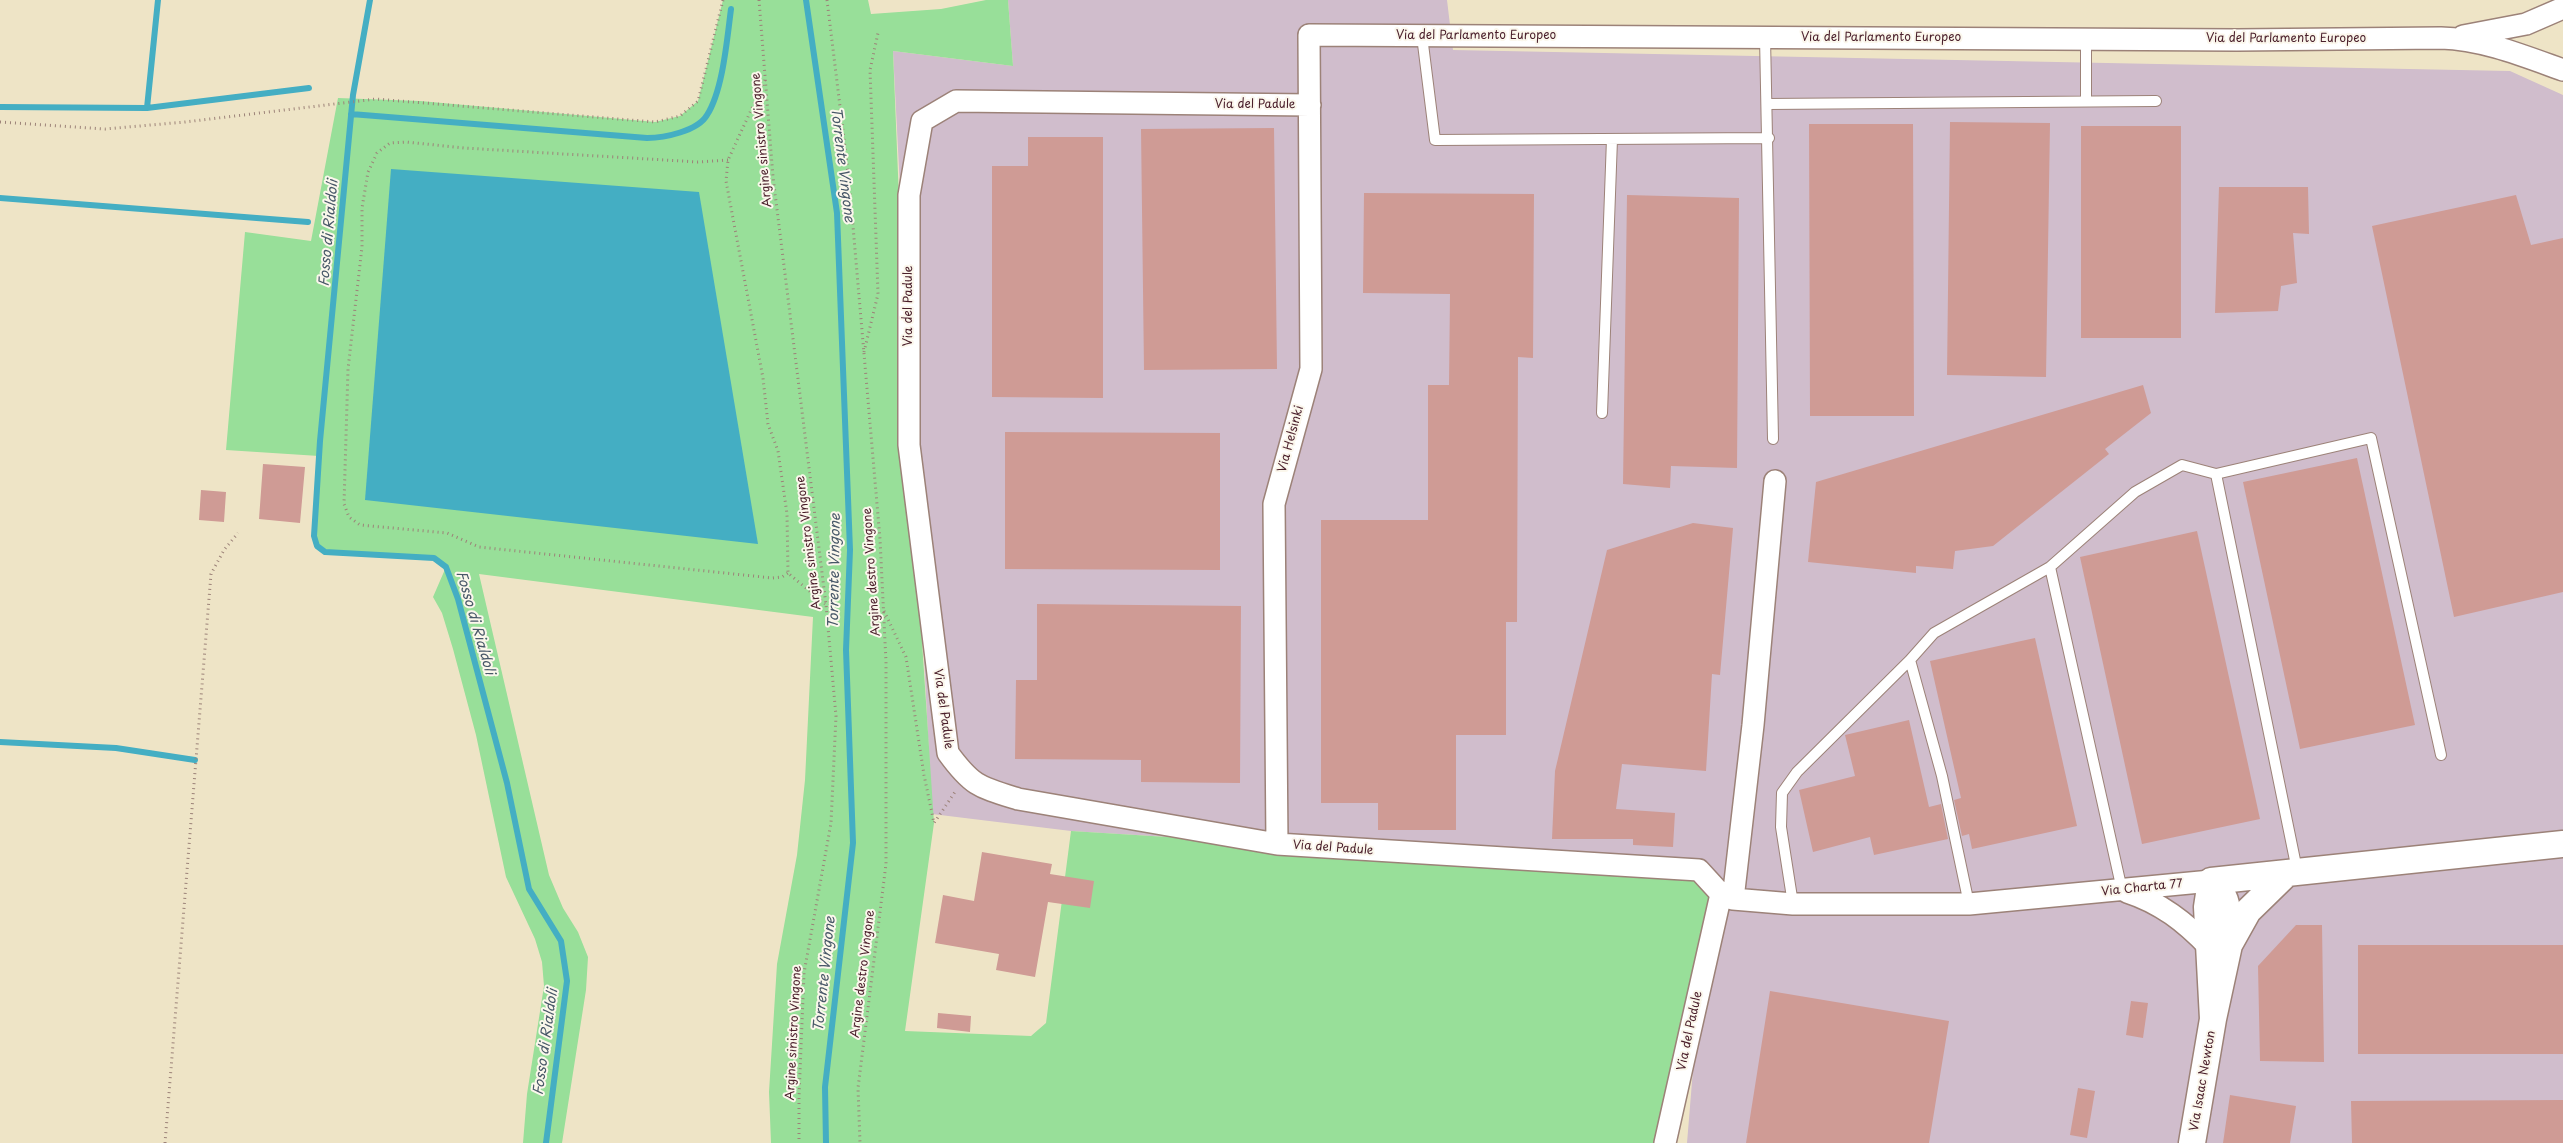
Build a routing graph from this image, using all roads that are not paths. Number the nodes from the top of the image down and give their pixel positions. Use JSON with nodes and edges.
{"nodes":[{"id":1,"x":2563,"y":8,"type":"edge"},
{"id":2,"x":1309,"y":35,"type":"joint"},
{"id":3,"x":1422,"y":36,"type":"junction"},
{"id":4,"x":1765,"y":37,"type":"junction"},
{"id":5,"x":2453,"y":38,"type":"junction"},
{"id":6,"x":2086,"y":39,"type":"junction"},
{"id":7,"x":2563,"y":70,"type":"edge"},
{"id":8,"x":2086,"y":101,"type":"junction"},
{"id":9,"x":2156,"y":101,"type":"dead end"},
{"id":10,"x":1767,"y":104,"type":"junction"},
{"id":11,"x":1310,"y":105,"type":"junction"},
{"id":12,"x":1769,"y":138,"type":"junction"},
{"id":13,"x":1612,"y":139,"type":"junction"},
{"id":14,"x":1602,"y":413,"type":"dead end"},
{"id":15,"x":1773,"y":439,"type":"dead end"},
{"id":16,"x":2216,"y":474,"type":"junction"},
{"id":17,"x":1775,"y":481,"type":"dead end"},
{"id":18,"x":2050,"y":567,"type":"junction"},
{"id":19,"x":1910,"y":660,"type":"junction"},
{"id":20,"x":2440,"y":755,"type":"dead end"},
{"id":21,"x":1277,"y":844,"type":"junction"},
{"id":22,"x":2563,"y":844,"type":"edge"},
{"id":23,"x":2292,"y":872,"type":"junction"},
{"id":24,"x":2211,"y":881,"type":"junction"},
{"id":25,"x":2122,"y":890,"type":"junction"},
{"id":26,"x":1728,"y":896,"type":"junction"},
{"id":27,"x":1793,"y":904,"type":"junction"},
{"id":28,"x":1969,"y":904,"type":"junction"},
{"id":29,"x":2219,"y":946,"type":"junction"},
{"id":30,"x":1665,"y":1143,"type":"edge"},
{"id":31,"x":2192,"y":1143,"type":"edge"}],
"edges":[{"from":1,"to":5,"type":"street","name":"Via del Parlamento Europeo"},
{"from":2,"to":3,"type":"street","name":"Via del Parlamento Europeo"},
{"from":2,"to":11,"type":"street","name":"Via Helsinki"},
{"from":3,"to":4,"type":"street","name":"Via del Parlamento Europeo"},
{"from":3,"to":13,"type":"lane"},
{"from":4,"to":6,"type":"street","name":"Via del Parlamento Europeo"},
{"from":4,"to":10,"type":"lane"},
{"from":5,"to":6,"type":"street","name":"Via del Parlamento Europeo"},
{"from":5,"to":7,"type":"street","name":"Via del Parlamento Europeo"},
{"from":6,"to":8,"type":"lane"},
{"from":8,"to":9,"type":"lane"},
{"from":8,"to":10,"type":"lane"},
{"from":10,"to":12,"type":"lane"},
{"from":11,"to":21,"type":"street","name":"Via Helsinki"},
{"from":11,"to":21,"type":"street","name":"Via del Padule"},
{"from":12,"to":13,"type":"lane"},
{"from":12,"to":15,"type":"lane"},
{"from":13,"to":14,"type":"lane"},
{"from":16,"to":18,"type":"lane"},
{"from":16,"to":20,"type":"lane"},
{"from":16,"to":23,"type":"lane"},
{"from":17,"to":26,"type":"street"},
{"from":18,"to":19,"type":"lane"},
{"from":18,"to":25,"type":"lane"},
{"from":19,"to":27,"type":"lane"},
{"from":19,"to":28,"type":"lane"},
{"from":21,"to":26,"type":"street","name":"Via del Padule"},
{"from":22,"to":23,"type":"street","name":"Via Charta 77"},
{"from":23,"to":24,"type":"street","name":"Via Charta 77"},
{"from":23,"to":29,"type":"street"},
{"from":24,"to":25,"type":"street","name":"Via Charta 77"},
{"from":24,"to":29,"type":"street","name":"Via Isaac Newton"},
{"from":25,"to":28,"type":"street","name":"Via Charta 77"},
{"from":25,"to":29,"type":"street"},
{"from":26,"to":27,"type":"street","name":"Via Charta 77"},
{"from":26,"to":30,"type":"street","name":"Via del Padule"},
{"from":27,"to":28,"type":"street","name":"Via Charta 77"},
{"from":29,"to":31,"type":"street","name":"Via Isaac Newton"}]}
